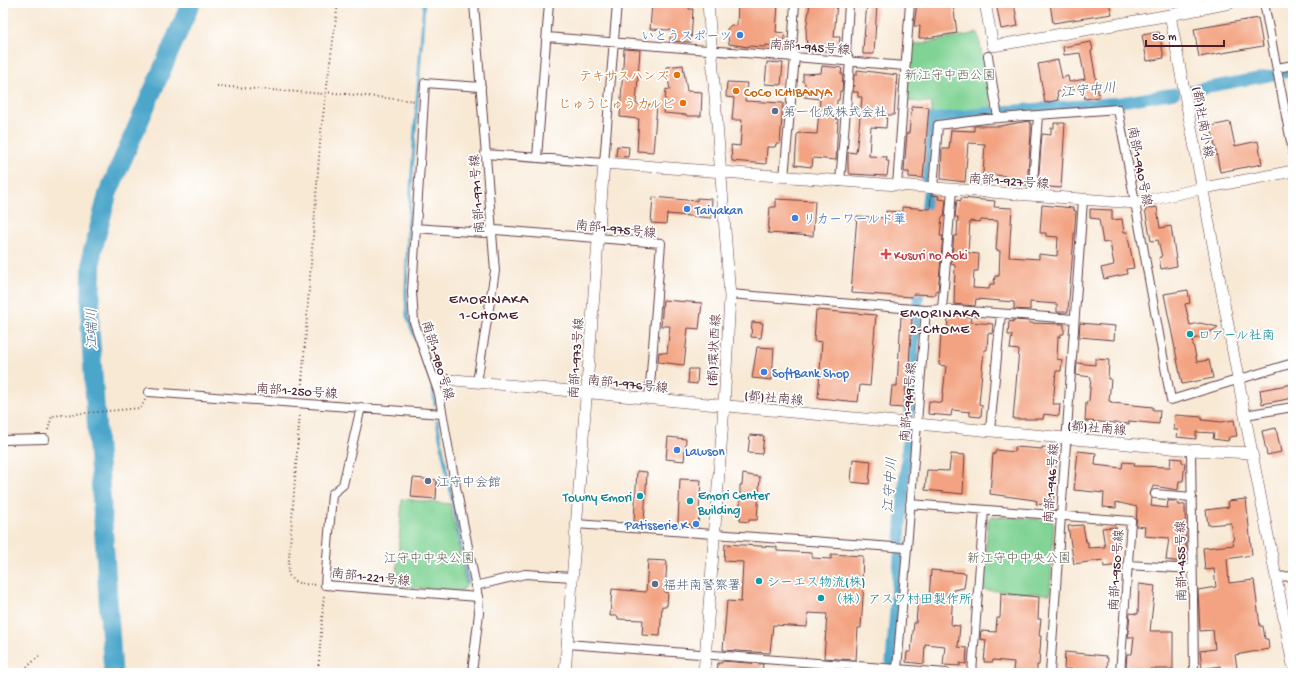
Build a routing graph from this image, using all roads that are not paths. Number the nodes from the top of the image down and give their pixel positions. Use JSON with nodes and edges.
{"nodes":[{"id":1,"x":474,"y":3,"type":"edge"},
{"id":2,"x":549,"y":3,"type":"edge"},
{"id":3,"x":616,"y":3,"type":"edge"},
{"id":4,"x":708,"y":3,"type":"edge"},
{"id":5,"x":795,"y":3,"type":"edge"},
{"id":6,"x":849,"y":3,"type":"edge"},
{"id":7,"x":910,"y":3,"type":"edge"},
{"id":8,"x":985,"y":3,"type":"edge"},
{"id":9,"x":1230,"y":3,"type":"edge"},
{"id":10,"x":1264,"y":3,"type":"edge"},
{"id":11,"x":1170,"y":15,"type":"junction"},
{"id":12,"x":547,"y":37,"type":"junction"},
{"id":13,"x":614,"y":43,"type":"junction"},
{"id":14,"x":712,"y":51,"type":"junction"},
{"id":15,"x":988,"y":56,"type":"dead end"},
{"id":16,"x":795,"y":57,"type":"junction"},
{"id":17,"x":850,"y":61,"type":"junction"},
{"id":18,"x":1293,"y":65,"type":"edge"},
{"id":19,"x":906,"y":66,"type":"junction"},
{"id":20,"x":1277,"y":68,"type":"junction"},
{"id":21,"x":481,"y":87,"type":"junction"},
{"id":22,"x":1038,"y":116,"type":"junction"},
{"id":23,"x":998,"y":118,"type":"junction"},
{"id":24,"x":1293,"y":152,"type":"edge"},
{"id":25,"x":485,"y":154,"type":"junction"},
{"id":26,"x":537,"y":158,"type":"junction"},
{"id":27,"x":604,"y":163,"type":"junction"},
{"id":28,"x":1293,"y":171,"type":"edge"},
{"id":29,"x":721,"y":172,"type":"junction"},
{"id":30,"x":784,"y":177,"type":"junction"},
{"id":31,"x":840,"y":182,"type":"junction"},
{"id":32,"x":897,"y":186,"type":"junction"},
{"id":33,"x":1202,"y":188,"type":"junction"},
{"id":34,"x":933,"y":189,"type":"junction"},
{"id":35,"x":952,"y":190,"type":"junction"},
{"id":36,"x":1032,"y":196,"type":"junction"},
{"id":37,"x":1083,"y":200,"type":"junction"},
{"id":38,"x":1135,"y":203,"type":"junction"},
{"id":39,"x":415,"y":228,"type":"junction"},
{"id":40,"x":490,"y":231,"type":"junction"},
{"id":41,"x":598,"y":238,"type":"junction"},
{"id":42,"x":730,"y":294,"type":"junction"},
{"id":43,"x":942,"y":309,"type":"junction"},
{"id":44,"x":926,"y":310,"type":"junction"},
{"id":45,"x":1001,"y":314,"type":"junction"},
{"id":46,"x":1074,"y":319,"type":"junction"},
{"id":47,"x":1293,"y":363,"type":"edge"},
{"id":48,"x":435,"y":378,"type":"junction"},
{"id":49,"x":455,"y":380,"type":"joint"},
{"id":50,"x":1239,"y":380,"type":"junction"},
{"id":51,"x":476,"y":382,"type":"junction"},
{"id":52,"x":149,"y":392,"type":"dead end"},
{"id":53,"x":586,"y":393,"type":"junction"},
{"id":54,"x":649,"y":399,"type":"junction"},
{"id":55,"x":724,"y":406,"type":"junction"},
{"id":56,"x":1293,"y":407,"type":"edge"},
{"id":57,"x":361,"y":408,"type":"junction"},
{"id":58,"x":442,"y":414,"type":"junction"},
{"id":59,"x":1245,"y":415,"type":"junction"},
{"id":60,"x":917,"y":424,"type":"junction"},
{"id":61,"x":990,"y":430,"type":"junction"},
{"id":62,"x":1065,"y":438,"type":"junction"},
{"id":63,"x":45,"y":439,"type":"road end"},
{"id":64,"x":3,"y":440,"type":"edge"},
{"id":65,"x":1191,"y":450,"type":"junction"},
{"id":66,"x":1252,"y":453,"type":"junction"},
{"id":67,"x":1155,"y":494,"type":"dead end"},
{"id":68,"x":1192,"y":497,"type":"junction"},
{"id":69,"x":910,"y":504,"type":"junction"},
{"id":70,"x":984,"y":510,"type":"junction"},
{"id":71,"x":1060,"y":516,"type":"junction"},
{"id":72,"x":576,"y":524,"type":"junction"},
{"id":73,"x":714,"y":534,"type":"junction"},
{"id":74,"x":907,"y":548,"type":"junction"},
{"id":75,"x":1128,"y":564,"type":"junction"},
{"id":76,"x":1192,"y":569,"type":"junction"},
{"id":77,"x":1293,"y":576,"type":"edge"},
{"id":78,"x":572,"y":577,"type":"junction"},
{"id":79,"x":1276,"y":577,"type":"junction"},
{"id":80,"x":475,"y":586,"type":"junction"},
{"id":81,"x":478,"y":597,"type":"junction"},
{"id":82,"x":567,"y":644,"type":"junction"},
{"id":83,"x":706,"y":655,"type":"junction"},
{"id":84,"x":1293,"y":665,"type":"edge"},
{"id":85,"x":897,"y":669,"type":"junction"},
{"id":86,"x":472,"y":673,"type":"edge"},
{"id":87,"x":565,"y":673,"type":"edge"},
{"id":88,"x":704,"y":673,"type":"edge"},
{"id":89,"x":946,"y":673,"type":"edge"},
{"id":90,"x":972,"y":673,"type":"edge"},
{"id":91,"x":1050,"y":673,"type":"edge"},
{"id":92,"x":1120,"y":673,"type":"edge"},
{"id":93,"x":1194,"y":673,"type":"edge"}],
"edges":[{"from":1,"to":21,"type":"street","name":"南部1-971号線"},
{"from":2,"to":12,"type":"street"},
{"from":3,"to":13,"type":"street"},
{"from":4,"to":14,"type":"street","name":"(都)環状西線"},
{"from":5,"to":16,"type":"street"},
{"from":6,"to":17,"type":"street"},
{"from":7,"to":19,"type":"street"},
{"from":8,"to":11,"type":"street"},
{"from":9,"to":11,"type":"street"},
{"from":10,"to":20,"type":"street"},
{"from":11,"to":33,"type":"street","name":"(都)社南小線"},
{"from":12,"to":13,"type":"street","name":"南部1-945号線"},
{"from":12,"to":26,"type":"street"},
{"from":13,"to":14,"type":"street","name":"南部1-945号線"},
{"from":13,"to":27,"type":"street"},
{"from":14,"to":16,"type":"street","name":"南部1-945号線"},
{"from":14,"to":29,"type":"street","name":"(都)環状西線"},
{"from":15,"to":23,"type":"street"},
{"from":16,"to":17,"type":"street","name":"南部1-945号線"},
{"from":16,"to":30,"type":"street"},
{"from":17,"to":19,"type":"street","name":"南部1-945号線"},
{"from":17,"to":31,"type":"street"},
{"from":18,"to":20,"type":"street"},
{"from":19,"to":32,"type":"street"},
{"from":20,"to":24,"type":"street"},
{"from":21,"to":25,"type":"street","name":"南部1-971号線"},
{"from":21,"to":39,"type":"street","name":"南部1-980号線"},
{"from":22,"to":23,"type":"street","name":"南部1-940号線"},
{"from":22,"to":36,"type":"street"},
{"from":22,"to":38,"type":"street","name":"南部1-940号線"},
{"from":23,"to":34,"type":"street","name":"南部1-940号線"},
{"from":25,"to":26,"type":"street"},
{"from":25,"to":40,"type":"street","name":"南部1-971号線"},
{"from":26,"to":27,"type":"street"},
{"from":27,"to":29,"type":"street"},
{"from":27,"to":41,"type":"street","name":"南部1-973号線"},
{"from":28,"to":33,"type":"street","name":"南部1-927号線"},
{"from":29,"to":30,"type":"street","name":"南部1-927号線"},
{"from":29,"to":42,"type":"street","name":"(都)環状西線"},
{"from":30,"to":31,"type":"street","name":"南部1-927号線"},
{"from":31,"to":32,"type":"street","name":"南部1-927号線"},
{"from":32,"to":34,"type":"street","name":"南部1-927号線"},
{"from":33,"to":38,"type":"street","name":"南部1-927号線"},
{"from":33,"to":50,"type":"street","name":"(都)社南小線"},
{"from":34,"to":35,"type":"street","name":"南部1-927号線"},
{"from":35,"to":36,"type":"street","name":"南部1-927号線"},
{"from":35,"to":43,"type":"street"},
{"from":36,"to":37,"type":"street","name":"南部1-927号線"},
{"from":37,"to":38,"type":"street","name":"南部1-927号線"},
{"from":37,"to":46,"type":"street","name":"南部1-946号線"},
{"from":38,"to":50,"type":"street","name":"南部1-940号線"},
{"from":39,"to":40,"type":"street","name":"南部1-975号線"},
{"from":39,"to":48,"type":"street","name":"南部1-980号線"},
{"from":40,"to":41,"type":"street","name":"南部1-975号線"},
{"from":40,"to":51,"type":"street","name":"南部1-971号線"},
{"from":41,"to":53,"type":"street","name":"南部1-973号線"},
{"from":41,"to":54,"type":"street","name":"南部1-975号線"},
{"from":42,"to":44,"type":"street"},
{"from":42,"to":55,"type":"street","name":"(都)環状西線"},
{"from":43,"to":44,"type":"street"},
{"from":43,"to":45,"type":"street"},
{"from":44,"to":60,"type":"street","name":"南部1-949号線"},
{"from":45,"to":46,"type":"street"},
{"from":45,"to":61,"type":"street"},
{"from":46,"to":62,"type":"street","name":"南部1-946号線"},
{"from":47,"to":50,"type":"street"},
{"from":48,"to":49,"type":"street","name":"南部1-976号線"},
{"from":48,"to":58,"type":"street","name":"南部1-980号線"},
{"from":49,"to":51,"type":"street","name":"南部1-976号線"},
{"from":50,"to":59,"type":"street","name":"(都)社南小線"},
{"from":51,"to":53,"type":"street","name":"南部1-976号線"},
{"from":52,"to":57,"type":"street","name":"南部1-250号線"},
{"from":53,"to":54,"type":"street","name":"南部1-976号線"},
{"from":53,"to":72,"type":"street","name":"南部1-973号線"},
{"from":54,"to":55,"type":"street","name":"南部1-976号線"},
{"from":55,"to":60,"type":"street","name":"(都)社南線"},
{"from":55,"to":73,"type":"street","name":"(都)環状西線"},
{"from":56,"to":59,"type":"street"},
{"from":57,"to":58,"type":"street","name":"南部1-250号線"},
{"from":57,"to":81,"type":"street","name":"南部1-221号線"},
{"from":58,"to":80,"type":"street","name":"南部1-980号線"},
{"from":59,"to":66,"type":"street","name":"(都)社南小線"},
{"from":60,"to":61,"type":"street","name":"(都)社南線"},
{"from":60,"to":69,"type":"street","name":"南部1-949号線"},
{"from":61,"to":62,"type":"street","name":"(都)社南線"},
{"from":62,"to":65,"type":"street","name":"(都)社南線"},
{"from":62,"to":71,"type":"street","name":"南部1-946号線"},
{"from":63,"to":64,"type":"street"},
{"from":65,"to":66,"type":"street","name":"(都)社南線"},
{"from":65,"to":68,"type":"street","name":"南部1-455号線"},
{"from":66,"to":79,"type":"street"},
{"from":67,"to":68,"type":"street"},
{"from":68,"to":76,"type":"street","name":"南部1-455号線"},
{"from":69,"to":70,"type":"street","name":"南部1-950号線"},
{"from":69,"to":74,"type":"street","name":"南部1-949号線"},
{"from":70,"to":71,"type":"street","name":"南部1-950号線"},
{"from":70,"to":90,"type":"street"},
{"from":71,"to":75,"type":"street","name":"南部1-950号線"},
{"from":71,"to":91,"type":"street","name":"南部1-946号線"},
{"from":72,"to":73,"type":"street"},
{"from":72,"to":78,"type":"street","name":"南部1-973号線"},
{"from":73,"to":74,"type":"street"},
{"from":73,"to":83,"type":"street","name":"(都)環状西線"},
{"from":74,"to":85,"type":"street","name":"南部1-949号線"},
{"from":75,"to":76,"type":"street"},
{"from":75,"to":92,"type":"street","name":"南部1-950号線"},
{"from":76,"to":93,"type":"street","name":"南部1-455号線"},
{"from":77,"to":79,"type":"street"},
{"from":78,"to":80,"type":"street"},
{"from":78,"to":82,"type":"street","name":"南部1-973号線"},
{"from":79,"to":84,"type":"street"},
{"from":80,"to":81,"type":"street","name":"南部1-980号線"},
{"from":81,"to":86,"type":"street","name":"南部1-980号線"},
{"from":82,"to":83,"type":"street"},
{"from":82,"to":87,"type":"street","name":"南部1-973号線"},
{"from":83,"to":85,"type":"street"},
{"from":83,"to":88,"type":"street","name":"(都)環状西線"},
{"from":85,"to":89,"type":"street"}]}
